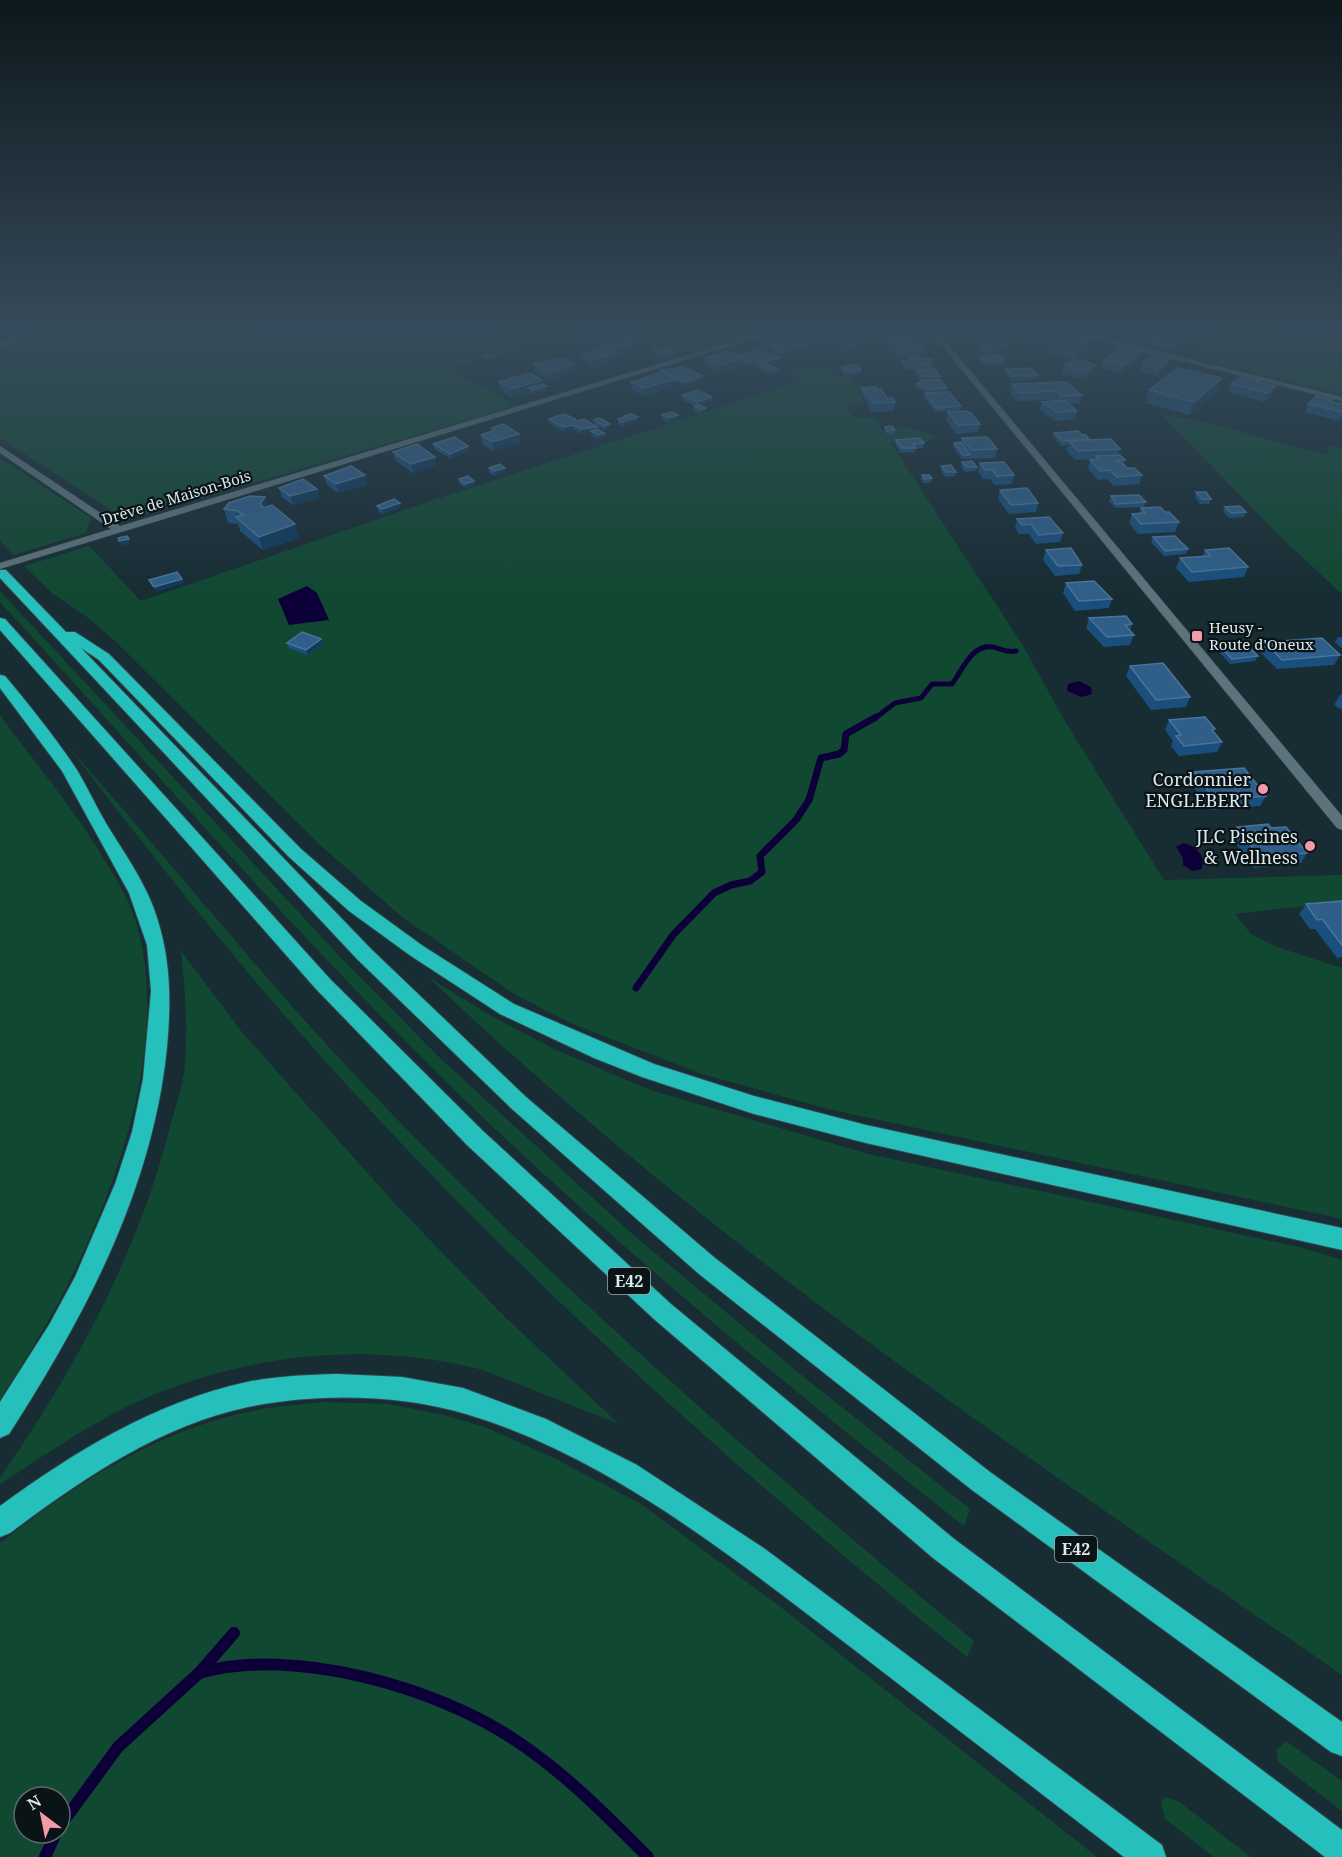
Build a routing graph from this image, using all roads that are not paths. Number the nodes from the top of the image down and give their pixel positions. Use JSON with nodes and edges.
{"nodes":[{"id":1,"x":487,"y":419,"type":"edge"},
{"id":2,"x":1006,"y":419,"type":"edge"},
{"id":3,"x":0,"y":449,"type":"edge"},
{"id":4,"x":119,"y":530,"type":"junction"},
{"id":5,"x":1,"y":569,"type":"edge"},
{"id":6,"x":46,"y":619,"type":"junction"},
{"id":7,"x":0,"y":622,"type":"edge"},
{"id":8,"x":0,"y":679,"type":"edge"},
{"id":9,"x":1342,"y":825,"type":"edge"},
{"id":10,"x":1342,"y":1239,"type":"edge"},
{"id":11,"x":0,"y":1425,"type":"edge"},
{"id":12,"x":0,"y":1523,"type":"edge"},
{"id":13,"x":1342,"y":1740,"type":"edge"},
{"id":14,"x":1342,"y":1850,"type":"edge"},
{"id":15,"x":1150,"y":1857,"type":"edge"}],
"edges":[{"from":1,"to":4,"type":"street","name":"Drève de Maison-Bois"},
{"from":2,"to":9,"type":"street"},
{"from":3,"to":4,"type":"street"},
{"from":4,"to":5,"type":"street","name":"Drève de Maison-Bois"},
{"from":5,"to":6,"type":"highway","number":"E42"},
{"from":6,"to":10,"type":"highway"},
{"from":6,"to":13,"type":"highway","number":"E42"},
{"from":7,"to":14,"type":"highway","number":"E42"},
{"from":8,"to":11,"type":"highway"},
{"from":12,"to":15,"type":"highway"}]}
